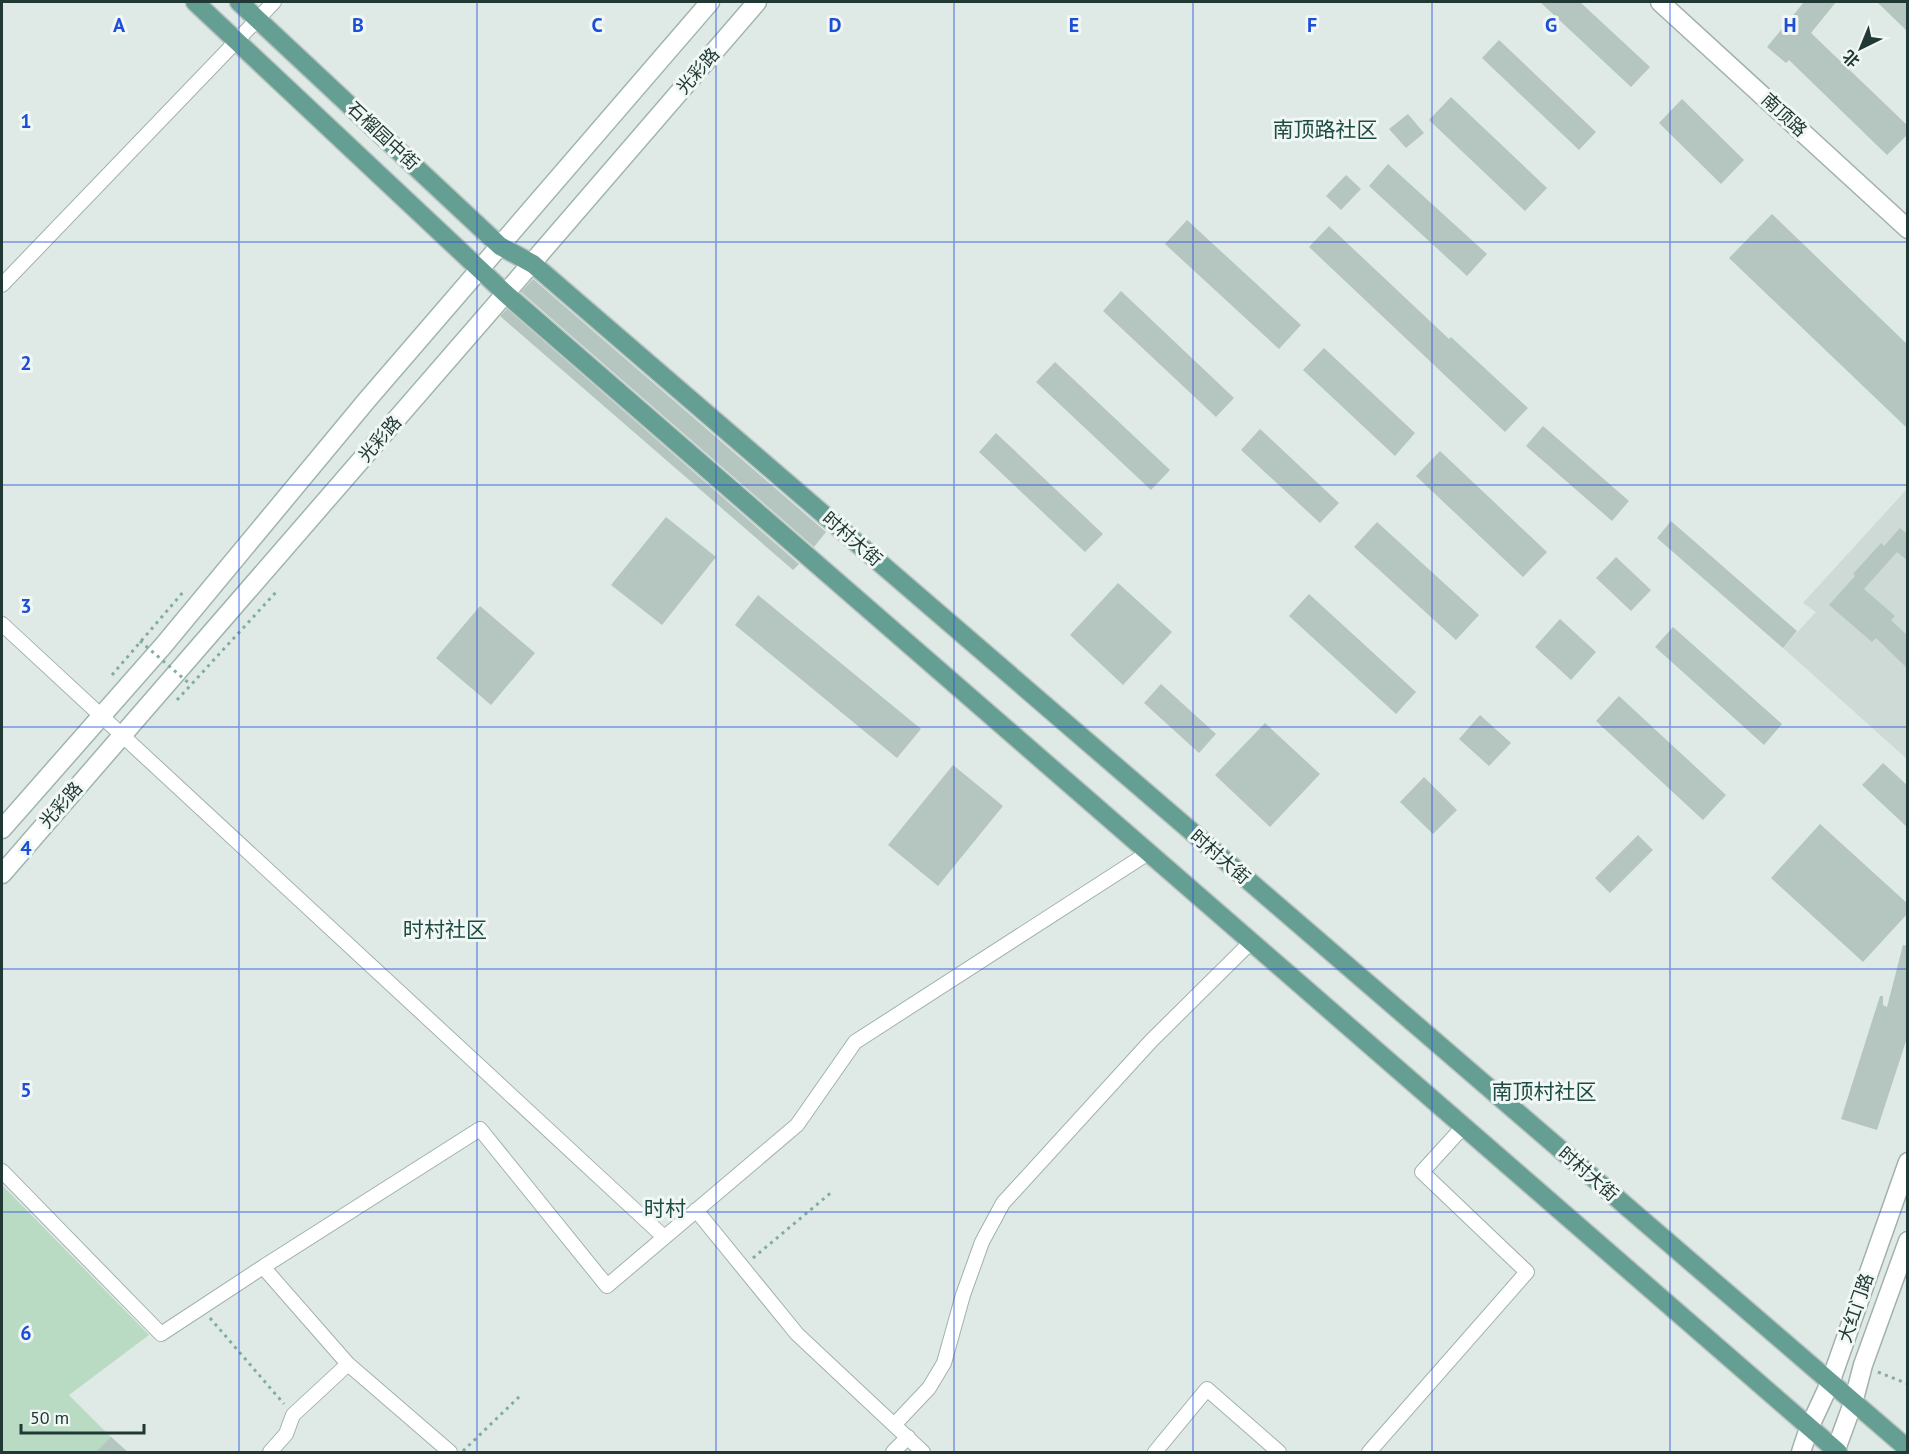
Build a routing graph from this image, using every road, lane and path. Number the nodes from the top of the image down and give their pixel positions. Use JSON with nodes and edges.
{"nodes":[{"id":1,"x":195,"y":2,"type":"edge"},
{"id":2,"x":238,"y":2,"type":"edge"},
{"id":3,"x":274,"y":2,"type":"edge"},
{"id":4,"x":710,"y":2,"type":"edge"},
{"id":5,"x":757,"y":2,"type":"edge"},
{"id":6,"x":1660,"y":2,"type":"edge"},
{"id":7,"x":258,"y":19,"type":"junction"},
{"id":8,"x":238,"y":41,"type":"junction"},
{"id":9,"x":1908,"y":229,"type":"edge"},
{"id":10,"x":500,"y":246,"type":"junction"},
{"id":11,"x":533,"y":264,"type":"junction"},
{"id":12,"x":480,"y":270,"type":"junction"},
{"id":13,"x":2,"y":285,"type":"edge"},
{"id":14,"x":506,"y":294,"type":"junction"},
{"id":15,"x":186,"y":588,"type":"dead end"},
{"id":16,"x":278,"y":590,"type":"dead end"},
{"id":17,"x":2,"y":624,"type":"edge"},
{"id":18,"x":140,"y":641,"type":"junction"},
{"id":19,"x":112,"y":675,"type":"dead end"},
{"id":20,"x":191,"y":685,"type":"junction"},
{"id":21,"x":175,"y":702,"type":"dead end"},
{"id":22,"x":101,"y":716,"type":"junction"},
{"id":23,"x":122,"y":735,"type":"junction"},
{"id":24,"x":2,"y":829,"type":"edge"},
{"id":25,"x":1148,"y":853,"type":"junction"},
{"id":26,"x":2,"y":874,"type":"edge"},
{"id":27,"x":1251,"y":942,"type":"junction"},
{"id":28,"x":1463,"y":1126,"type":"junction"},
{"id":29,"x":1908,"y":1162,"type":"edge"},
{"id":30,"x":2,"y":1171,"type":"edge"},
{"id":31,"x":833,"y":1191,"type":"dead end"},
{"id":32,"x":696,"y":1210,"type":"junction"},
{"id":33,"x":664,"y":1238,"type":"junction"},
{"id":34,"x":1908,"y":1241,"type":"edge"},
{"id":35,"x":263,"y":1267,"type":"junction"},
{"id":36,"x":743,"y":1267,"type":"junction"},
{"id":37,"x":201,"y":1308,"type":"junction"},
{"id":38,"x":348,"y":1364,"type":"junction"},
{"id":39,"x":1863,"y":1365,"type":"junction"},
{"id":40,"x":1830,"y":1383,"type":"junction"},
{"id":41,"x":1908,"y":1384,"type":"edge"},
{"id":42,"x":522,"y":1394,"type":"dead end"},
{"id":43,"x":1853,"y":1403,"type":"junction"},
{"id":44,"x":293,"y":1415,"type":"junction"},
{"id":45,"x":894,"y":1425,"type":"junction"},
{"id":46,"x":1809,"y":1428,"type":"junction"},
{"id":47,"x":908,"y":1437,"type":"junction"},
{"id":48,"x":1908,"y":1449,"type":"edge"},
{"id":49,"x":270,"y":1452,"type":"edge"},
{"id":50,"x":450,"y":1452,"type":"edge"},
{"id":51,"x":462,"y":1452,"type":"edge"},
{"id":52,"x":893,"y":1452,"type":"edge"},
{"id":53,"x":923,"y":1452,"type":"edge"},
{"id":54,"x":1155,"y":1452,"type":"edge"},
{"id":55,"x":1279,"y":1452,"type":"edge"},
{"id":56,"x":1369,"y":1452,"type":"edge"},
{"id":57,"x":1801,"y":1452,"type":"edge"},
{"id":58,"x":1836,"y":1452,"type":"edge"}],
"edges":[{"from":1,"to":8,"type":"main road","name":"石榴园中街"},
{"from":2,"to":7,"type":"main road","name":"石榴园中街"},
{"from":3,"to":7,"type":"street"},
{"from":4,"to":10,"type":"main road","name":"光彩路"},
{"from":5,"to":11,"type":"main road","name":"光彩路"},
{"from":6,"to":9,"type":"main road","name":"南顶路"},
{"from":7,"to":8,"type":"street"},
{"from":7,"to":10,"type":"main road","name":"石榴园中街"},
{"from":8,"to":12,"type":"main road","name":"石榴园中街"},
{"from":8,"to":13,"type":"street"},
{"from":10,"to":11,"type":"main road","name":"石榴园中街"},
{"from":10,"to":12,"type":"main road","name":"光彩路"},
{"from":11,"to":14,"type":"main road","name":"光彩路"},
{"from":11,"to":40,"type":"main road","name":"时村大街"},
{"from":12,"to":14,"type":"main road"},
{"from":12,"to":22,"type":"main road","name":"光彩路"},
{"from":14,"to":23,"type":"main road","name":"光彩路"},
{"from":14,"to":25,"type":"main road"},
{"from":15,"to":18,"type":"path"},
{"from":16,"to":20,"type":"path"},
{"from":17,"to":22,"type":"street"},
{"from":18,"to":19,"type":"path"},
{"from":18,"to":20,"type":"path","bridge":true},
{"from":20,"to":21,"type":"path"},
{"from":22,"to":23,"type":"street"},
{"from":22,"to":24,"type":"main road","name":"光彩路"},
{"from":23,"to":26,"type":"main road","name":"光彩路"},
{"from":23,"to":33,"type":"street"},
{"from":25,"to":27,"type":"main road"},
{"from":25,"to":32,"type":"street"},
{"from":27,"to":28,"type":"main road"},
{"from":27,"to":45,"type":"street"},
{"from":28,"to":46,"type":"main road"},
{"from":28,"to":56,"type":"street"},
{"from":29,"to":40,"type":"main road","name":"大红门路"},
{"from":30,"to":37,"type":"street"},
{"from":31,"to":36,"type":"path"},
{"from":32,"to":33,"type":"street"},
{"from":32,"to":36,"type":"street"},
{"from":33,"to":35,"type":"street"},
{"from":34,"to":39,"type":"main road","name":"大红门路"},
{"from":35,"to":37,"type":"street"},
{"from":35,"to":38,"type":"street"},
{"from":36,"to":45,"type":"street"},
{"from":37,"to":44,"type":"path"},
{"from":38,"to":44,"type":"street"},
{"from":38,"to":50,"type":"street"},
{"from":39,"to":41,"type":"path"},
{"from":39,"to":43,"type":"main road","name":"大红门路"},
{"from":40,"to":43,"type":"main road","name":"时村大街"},
{"from":40,"to":46,"type":"main road","name":"大红门路"},
{"from":42,"to":51,"type":"path"},
{"from":43,"to":48,"type":"main road","name":"时村大街"},
{"from":43,"to":58,"type":"main road","name":"大红门路"},
{"from":44,"to":49,"type":"street"},
{"from":45,"to":47,"type":"street"},
{"from":46,"to":57,"type":"main road","name":"大红门路"},
{"from":46,"to":58,"type":"main road"},
{"from":47,"to":52,"type":"street"},
{"from":47,"to":53,"type":"street"},
{"from":54,"to":55,"type":"street"}]}
